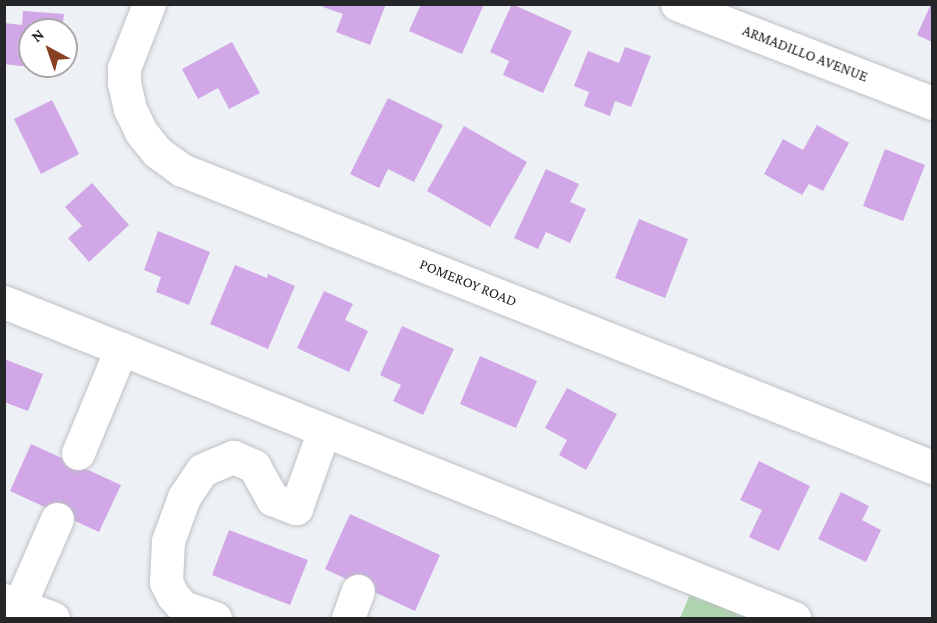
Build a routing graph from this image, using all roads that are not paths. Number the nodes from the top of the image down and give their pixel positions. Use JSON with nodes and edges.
{"nodes":[{"id":1,"x":149,"y":4,"type":"edge"},
{"id":2,"x":677,"y":4,"type":"edge"},
{"id":3,"x":933,"y":103,"type":"edge"},
{"id":4,"x":4,"y":302,"type":"edge"},
{"id":5,"x":121,"y":349,"type":"junction"},
{"id":6,"x":324,"y":430,"type":"junction"},
{"id":7,"x":78,"y":453,"type":"dead end"},
{"id":8,"x":933,"y":467,"type":"edge"},
{"id":9,"x":57,"y":519,"type":"dead end"},
{"id":10,"x":12,"y":603,"type":"edge"},
{"id":11,"x":53,"y":618,"type":"edge"},
{"id":12,"x":215,"y":618,"type":"edge"},
{"id":13,"x":794,"y":618,"type":"edge"}],
"edges":[{"from":1,"to":8,"type":"street","name":"POMEROY ROAD"},
{"from":2,"to":3,"type":"street","name":"ARMADILLO AVENUE"},
{"from":4,"to":5,"type":"street"},
{"from":5,"to":6,"type":"street"},
{"from":5,"to":7,"type":"street"},
{"from":6,"to":12,"type":"street"},
{"from":6,"to":13,"type":"street"},
{"from":9,"to":10,"type":"street"},
{"from":10,"to":11,"type":"street"}]}
